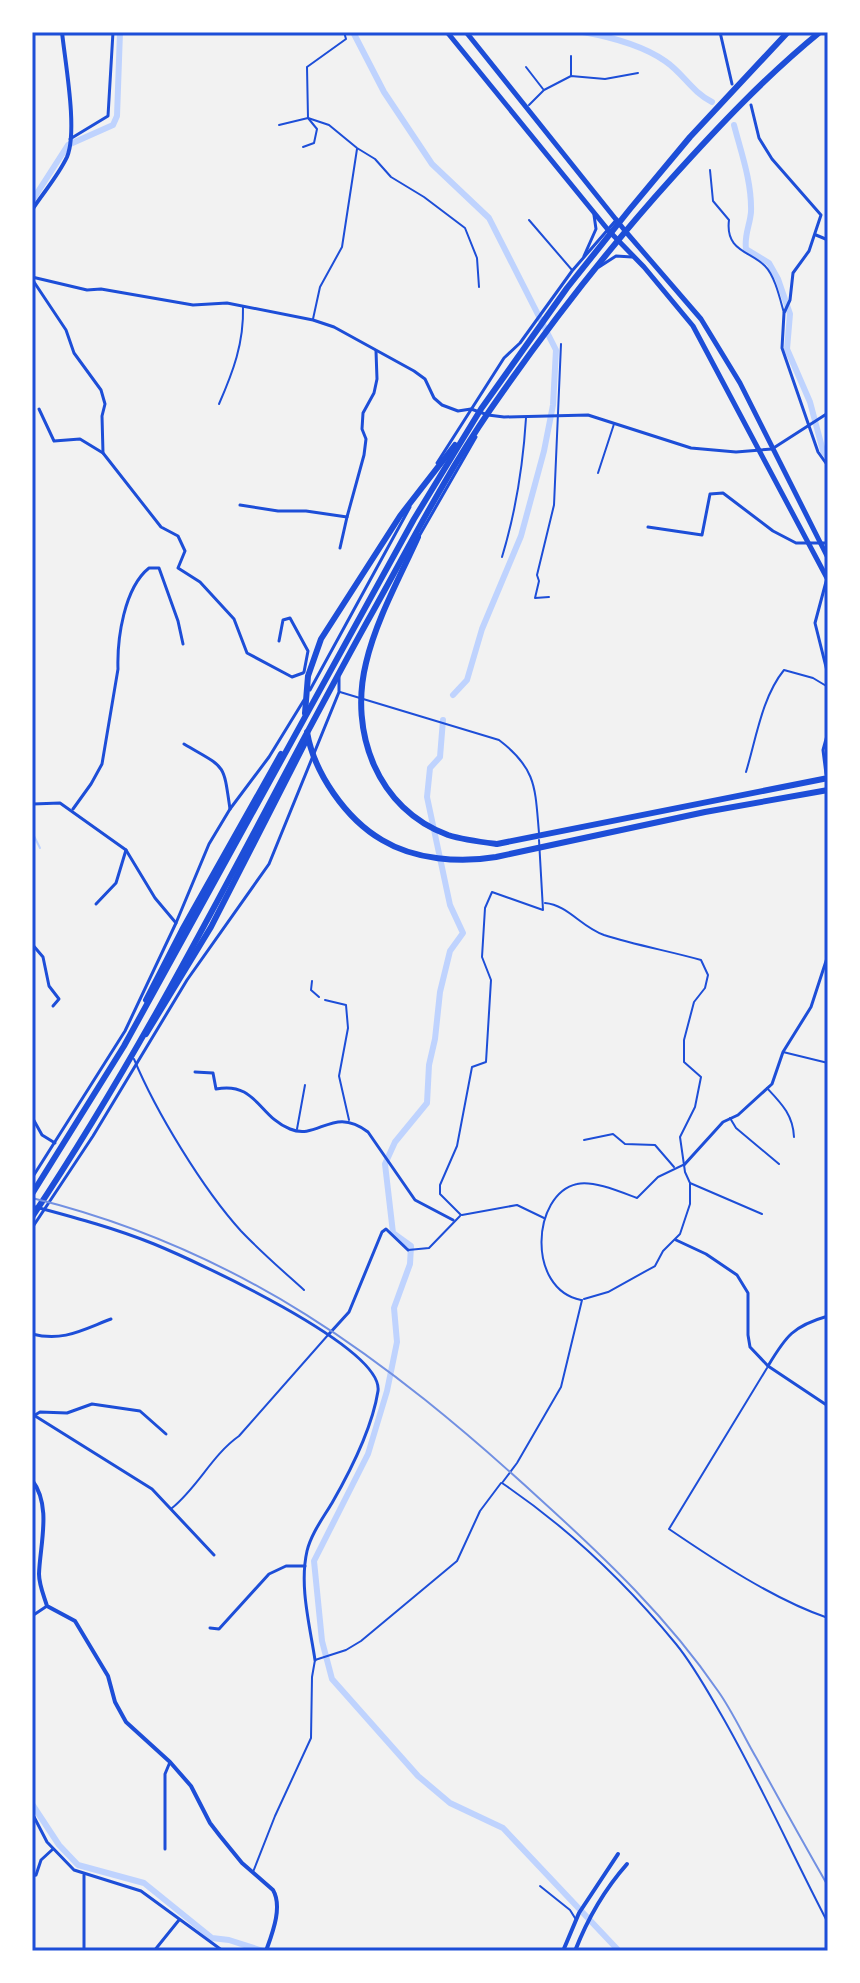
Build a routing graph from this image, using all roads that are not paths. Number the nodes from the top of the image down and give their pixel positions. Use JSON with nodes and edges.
{"nodes":[{"id":1,"x":62,"y":32,"type":"edge"},
{"id":2,"x":113,"y":32,"type":"edge"},
{"id":3,"x":344,"y":32,"type":"edge"},
{"id":4,"x":447,"y":32,"type":"edge"},
{"id":5,"x":466,"y":32,"type":"edge"},
{"id":6,"x":720,"y":32,"type":"edge"},
{"id":7,"x":788,"y":32,"type":"edge"},
{"id":8,"x":820,"y":32,"type":"edge"},
{"id":9,"x":571,"y":56,"type":"dead end"},
{"id":10,"x":526,"y":67,"type":"dead end"},
{"id":11,"x":638,"y":73,"type":"dead end"},
{"id":12,"x":571,"y":76,"type":"junction"},
{"id":13,"x":732,"y":84,"type":"dead end"},
{"id":14,"x":544,"y":90,"type":"junction"},
{"id":15,"x":751,"y":105,"type":"dead end"},
{"id":16,"x":527,"y":107,"type":"junction"},
{"id":17,"x":308,"y":118,"type":"junction"},
{"id":18,"x":279,"y":125,"type":"dead end"},
{"id":19,"x":70,"y":141,"type":"junction"},
{"id":20,"x":303,"y":147,"type":"dead end"},
{"id":21,"x":357,"y":148,"type":"junction"},
{"id":22,"x":710,"y":170,"type":"dead end"},
{"id":23,"x":591,"y":208,"type":"junction"},
{"id":24,"x":32,"y":210,"type":"edge"},
{"id":25,"x":617,"y":219,"type":"junction"},
{"id":26,"x":529,"y":220,"type":"dead end"},
{"id":27,"x":609,"y":231,"type":"junction"},
{"id":28,"x":626,"y":232,"type":"junction"},
{"id":29,"x":816,"y":235,"type":"junction"},
{"id":30,"x":828,"y":240,"type":"edge"},
{"id":31,"x":618,"y":241,"type":"junction"},
{"id":32,"x":582,"y":259,"type":"junction"},
{"id":33,"x":638,"y":260,"type":"junction"},
{"id":34,"x":572,"y":271,"type":"junction"},
{"id":35,"x":593,"y":271,"type":"junction"},
{"id":36,"x":32,"y":278,"type":"edge"},
{"id":37,"x":479,"y":287,"type":"dead end"},
{"id":38,"x":243,"y":306,"type":"junction"},
{"id":39,"x":784,"y":312,"type":"junction"},
{"id":40,"x":313,"y":320,"type":"junction"},
{"id":41,"x":520,"y":343,"type":"junction"},
{"id":42,"x":561,"y":344,"type":"dead end"},
{"id":43,"x":376,"y":351,"type":"junction"},
{"id":44,"x":219,"y":404,"type":"dead end"},
{"id":45,"x":39,"y":409,"type":"dead end"},
{"id":46,"x":474,"y":410,"type":"junction"},
{"id":47,"x":828,"y":413,"type":"edge"},
{"id":48,"x":488,"y":415,"type":"junction"},
{"id":49,"x":557,"y":416,"type":"junction"},
{"id":50,"x":526,"y":417,"type":"junction"},
{"id":51,"x":472,"y":423,"type":"junction"},
{"id":52,"x":615,"y":423,"type":"junction"},
{"id":53,"x":811,"y":425,"type":"junction"},
{"id":54,"x":772,"y":449,"type":"junction"},
{"id":55,"x":760,"y":450,"type":"junction"},
{"id":56,"x":103,"y":453,"type":"junction"},
{"id":57,"x":828,"y":466,"type":"edge"},
{"id":58,"x":598,"y":473,"type":"dead end"},
{"id":59,"x":438,"y":494,"type":"junction"},
{"id":60,"x":240,"y":505,"type":"dead end"},
{"id":61,"x":347,"y":517,"type":"junction"},
{"id":62,"x":648,"y":527,"type":"dead end"},
{"id":63,"x":824,"y":543,"type":"edge"},
{"id":64,"x":811,"y":544,"type":"junction"},
{"id":65,"x":340,"y":548,"type":"dead end"},
{"id":66,"x":502,"y":557,"type":"dead end"},
{"id":67,"x":828,"y":558,"type":"edge"},
{"id":68,"x":827,"y":579,"type":"edge"},
{"id":69,"x":549,"y":597,"type":"dead end"},
{"id":70,"x":279,"y":641,"type":"dead end"},
{"id":71,"x":183,"y":644,"type":"dead end"},
{"id":72,"x":303,"y":673,"type":"junction"},
{"id":73,"x":828,"y":675,"type":"edge"},
{"id":74,"x":339,"y":676,"type":"junction"},
{"id":75,"x":317,"y":677,"type":"junction"},
{"id":76,"x":828,"y":687,"type":"edge"},
{"id":77,"x":339,"y":692,"type":"junction"},
{"id":78,"x":828,"y":732,"type":"edge"},
{"id":79,"x":184,"y":744,"type":"dead end"},
{"id":80,"x":746,"y":772,"type":"dead end"},
{"id":81,"x":827,"y":776,"type":"edge"},
{"id":82,"x":828,"y":790,"type":"edge"},
{"id":83,"x":33,"y":804,"type":"edge"},
{"id":84,"x":73,"y":809,"type":"junction"},
{"id":85,"x":230,"y":809,"type":"junction"},
{"id":86,"x":126,"y":850,"type":"junction"},
{"id":87,"x":544,"y":902,"type":"junction"},
{"id":88,"x":96,"y":904,"type":"dead end"},
{"id":89,"x":176,"y":923,"type":"junction"},
{"id":90,"x":32,"y":944,"type":"edge"},
{"id":91,"x":828,"y":955,"type":"edge"},
{"id":92,"x":312,"y":981,"type":"dead end"},
{"id":93,"x":319,"y":997,"type":"dead end"},
{"id":94,"x":325,"y":1000,"type":"dead end"},
{"id":95,"x":53,"y":1006,"type":"dead end"},
{"id":96,"x":125,"y":1031,"type":"junction"},
{"id":97,"x":126,"y":1044,"type":"junction"},
{"id":98,"x":132,"y":1052,"type":"dead end"},
{"id":99,"x":783,"y":1052,"type":"junction"},
{"id":100,"x":135,"y":1063,"type":"junction"},
{"id":101,"x":828,"y":1063,"type":"edge"},
{"id":102,"x":195,"y":1072,"type":"dead end"},
{"id":103,"x":305,"y":1085,"type":"dead end"},
{"id":104,"x":767,"y":1088,"type":"junction"},
{"id":105,"x":109,"y":1091,"type":"junction"},
{"id":106,"x":32,"y":1117,"type":"edge"},
{"id":107,"x":730,"y":1118,"type":"junction"},
{"id":108,"x":349,"y":1120,"type":"junction"},
{"id":109,"x":297,"y":1130,"type":"junction"},
{"id":110,"x":794,"y":1137,"type":"dead end"},
{"id":111,"x":584,"y":1140,"type":"dead end"},
{"id":112,"x":56,"y":1143,"type":"junction"},
{"id":113,"x":779,"y":1164,"type":"dead end"},
{"id":114,"x":684,"y":1165,"type":"junction"},
{"id":115,"x":674,"y":1168,"type":"junction"},
{"id":116,"x":32,"y":1178,"type":"edge"},
{"id":117,"x":690,"y":1183,"type":"junction"},
{"id":118,"x":32,"y":1194,"type":"edge"},
{"id":119,"x":32,"y":1206,"type":"edge"},
{"id":120,"x":45,"y":1209,"type":"junction"},
{"id":121,"x":762,"y":1214,"type":"dead end"},
{"id":122,"x":461,"y":1215,"type":"junction"},
{"id":123,"x":32,"y":1217,"type":"edge"},
{"id":124,"x":546,"y":1219,"type":"junction"},
{"id":125,"x":453,"y":1220,"type":"junction"},
{"id":126,"x":32,"y":1228,"type":"edge"},
{"id":127,"x":676,"y":1240,"type":"junction"},
{"id":128,"x":411,"y":1250,"type":"joint"},
{"id":129,"x":304,"y":1290,"type":"dead end"},
{"id":130,"x":582,"y":1300,"type":"junction"},
{"id":131,"x":828,"y":1316,"type":"edge"},
{"id":132,"x":111,"y":1319,"type":"dead end"},
{"id":133,"x":32,"y":1334,"type":"edge"},
{"id":134,"x":329,"y":1334,"type":"junction"},
{"id":135,"x":768,"y":1366,"type":"junction"},
{"id":136,"x":828,"y":1406,"type":"edge"},
{"id":137,"x":33,"y":1414,"type":"edge"},
{"id":138,"x":166,"y":1434,"type":"dead end"},
{"id":139,"x":32,"y":1480,"type":"edge"},
{"id":140,"x":503,"y":1481,"type":"junction"},
{"id":141,"x":171,"y":1509,"type":"junction"},
{"id":142,"x":214,"y":1555,"type":"dead end"},
{"id":143,"x":305,"y":1566,"type":"junction"},
{"id":144,"x":47,"y":1606,"type":"junction"},
{"id":145,"x":32,"y":1616,"type":"edge"},
{"id":146,"x":828,"y":1618,"type":"edge"},
{"id":147,"x":210,"y":1628,"type":"dead end"},
{"id":148,"x":316,"y":1660,"type":"junction"},
{"id":149,"x":170,"y":1762,"type":"junction"},
{"id":150,"x":32,"y":1813,"type":"edge"},
{"id":151,"x":53,"y":1849,"type":"junction"},
{"id":152,"x":165,"y":1849,"type":"dead end"},
{"id":153,"x":618,"y":1854,"type":"dead end"},
{"id":154,"x":627,"y":1864,"type":"dead end"},
{"id":155,"x":253,"y":1873,"type":"junction"},
{"id":156,"x":84,"y":1875,"type":"junction"},
{"id":157,"x":32,"y":1876,"type":"edge"},
{"id":158,"x":540,"y":1886,"type":"dead end"},
{"id":159,"x":576,"y":1919,"type":"junction"},
{"id":160,"x":179,"y":1920,"type":"junction"},
{"id":161,"x":828,"y":1923,"type":"edge"},
{"id":162,"x":267,"y":1949,"type":"edge"},
{"id":163,"x":84,"y":1951,"type":"edge"},
{"id":164,"x":154,"y":1951,"type":"edge"},
{"id":165,"x":223,"y":1951,"type":"edge"},
{"id":166,"x":563,"y":1951,"type":"edge"},
{"id":167,"x":575,"y":1951,"type":"edge"}],
"edges":[{"from":1,"to":19,"type":"street"},
{"from":2,"to":19,"type":"street"},
{"from":3,"to":17,"type":"lane"},
{"from":4,"to":23,"type":"main road"},
{"from":5,"to":16,"type":"main road"},
{"from":6,"to":13,"type":"street"},
{"from":7,"to":51,"type":"highway"},
{"from":8,"to":59,"type":"highway"},
{"from":9,"to":12,"type":"lane"},
{"from":10,"to":14,"type":"lane"},
{"from":11,"to":12,"type":"lane"},
{"from":12,"to":14,"type":"lane"},
{"from":14,"to":16,"type":"lane"},
{"from":15,"to":29,"type":"street"},
{"from":16,"to":25,"type":"main road"},
{"from":17,"to":18,"type":"lane"},
{"from":17,"to":20,"type":"lane"},
{"from":17,"to":21,"type":"lane"},
{"from":19,"to":24,"type":"street"},
{"from":21,"to":37,"type":"lane"},
{"from":21,"to":40,"type":"lane"},
{"from":22,"to":39,"type":"lane"},
{"from":23,"to":27,"type":"main road"},
{"from":23,"to":32,"type":"street"},
{"from":25,"to":27,"type":"street"},
{"from":25,"to":28,"type":"main road"},
{"from":26,"to":34,"type":"lane"},
{"from":27,"to":31,"type":"main road"},
{"from":27,"to":32,"type":"street"},
{"from":28,"to":31,"type":"street"},
{"from":28,"to":54,"type":"main road"},
{"from":29,"to":30,"type":"street"},
{"from":29,"to":39,"type":"street"},
{"from":31,"to":33,"type":"main road"},
{"from":31,"to":35,"type":"street"},
{"from":32,"to":34,"type":"street"},
{"from":33,"to":35,"type":"street"},
{"from":33,"to":55,"type":"main road"},
{"from":34,"to":41,"type":"street"},
{"from":35,"to":48,"type":"street"},
{"from":36,"to":38,"type":"street"},
{"from":36,"to":56,"type":"street"},
{"from":38,"to":40,"type":"street"},
{"from":38,"to":44,"type":"lane"},
{"from":39,"to":53,"type":"street"},
{"from":40,"to":43,"type":"street"},
{"from":41,"to":46,"type":"street"},
{"from":41,"to":46,"type":"street"},
{"from":42,"to":49,"type":"lane"},
{"from":43,"to":46,"type":"street"},
{"from":43,"to":61,"type":"street"},
{"from":45,"to":56,"type":"street"},
{"from":46,"to":48,"type":"street"},
{"from":46,"to":75,"type":"street"},
{"from":46,"to":97,"type":"highway"},
{"from":47,"to":53,"type":"street"},
{"from":48,"to":50,"type":"street"},
{"from":48,"to":74,"type":"street"},
{"from":49,"to":50,"type":"street"},
{"from":49,"to":52,"type":"street"},
{"from":49,"to":69,"type":"lane"},
{"from":50,"to":66,"type":"lane"},
{"from":51,"to":82,"type":"highway"},
{"from":51,"to":97,"type":"highway"},
{"from":52,"to":55,"type":"street"},
{"from":52,"to":58,"type":"lane"},
{"from":53,"to":54,"type":"street"},
{"from":53,"to":57,"type":"street"},
{"from":54,"to":55,"type":"street"},
{"from":54,"to":63,"type":"main road"},
{"from":55,"to":64,"type":"main road"},
{"from":56,"to":72,"type":"street"},
{"from":59,"to":81,"type":"highway"},
{"from":59,"to":105,"type":"highway"},
{"from":60,"to":61,"type":"street"},
{"from":61,"to":65,"type":"street"},
{"from":62,"to":64,"type":"street"},
{"from":63,"to":64,"type":"street"},
{"from":63,"to":67,"type":"main road"},
{"from":64,"to":68,"type":"main road"},
{"from":68,"to":73,"type":"street"},
{"from":70,"to":72,"type":"street"},
{"from":71,"to":84,"type":"street"},
{"from":72,"to":75,"type":"street"},
{"from":74,"to":77,"type":"street"},
{"from":74,"to":105,"type":"highway"},
{"from":75,"to":85,"type":"street"},
{"from":76,"to":80,"type":"lane"},
{"from":77,"to":87,"type":"lane"},
{"from":77,"to":100,"type":"street"},
{"from":78,"to":81,"type":"street"},
{"from":79,"to":85,"type":"street"},
{"from":83,"to":84,"type":"street"},
{"from":84,"to":86,"type":"street"},
{"from":85,"to":89,"type":"street"},
{"from":86,"to":88,"type":"street"},
{"from":86,"to":89,"type":"street"},
{"from":87,"to":114,"type":"lane"},
{"from":87,"to":122,"type":"lane"},
{"from":89,"to":96,"type":"street"},
{"from":90,"to":95,"type":"street"},
{"from":91,"to":99,"type":"street"},
{"from":92,"to":93,"type":"lane"},
{"from":94,"to":108,"type":"lane"},
{"from":96,"to":97,"type":"lane"},
{"from":96,"to":112,"type":"street"},
{"from":97,"to":118,"type":"highway"},
{"from":98,"to":100,"type":"lane"},
{"from":99,"to":101,"type":"lane"},
{"from":99,"to":104,"type":"street"},
{"from":100,"to":120,"type":"street"},
{"from":100,"to":129,"type":"lane"},
{"from":102,"to":109,"type":"street"},
{"from":103,"to":109,"type":"lane"},
{"from":104,"to":107,"type":"street"},
{"from":104,"to":110,"type":"lane"},
{"from":105,"to":123,"type":"highway"},
{"from":106,"to":112,"type":"street"},
{"from":107,"to":113,"type":"lane"},
{"from":107,"to":114,"type":"street"},
{"from":108,"to":109,"type":"street"},
{"from":108,"to":125,"type":"street"},
{"from":111,"to":115,"type":"lane"},
{"from":112,"to":116,"type":"street"},
{"from":114,"to":115,"type":"lane"},
{"from":114,"to":117,"type":"lane"},
{"from":115,"to":124,"type":"lane"},
{"from":117,"to":121,"type":"lane"},
{"from":117,"to":127,"type":"lane"},
{"from":119,"to":120,"type":"street"},
{"from":120,"to":126,"type":"street"},
{"from":120,"to":134,"type":"street"},
{"from":122,"to":124,"type":"lane"},
{"from":122,"to":125,"type":"lane"},
{"from":124,"to":130,"type":"lane"},
{"from":125,"to":128,"type":"lane"},
{"from":127,"to":130,"type":"lane"},
{"from":127,"to":135,"type":"street"},
{"from":128,"to":134,"type":"street"},
{"from":130,"to":140,"type":"lane"},
{"from":131,"to":135,"type":"street"},
{"from":132,"to":133,"type":"street"},
{"from":134,"to":141,"type":"lane"},
{"from":134,"to":143,"type":"street"},
{"from":135,"to":136,"type":"street"},
{"from":135,"to":146,"type":"lane"},
{"from":137,"to":138,"type":"street"},
{"from":137,"to":141,"type":"street"},
{"from":139,"to":144,"type":"street"},
{"from":140,"to":148,"type":"lane"},
{"from":140,"to":161,"type":"lane"},
{"from":141,"to":142,"type":"street"},
{"from":143,"to":147,"type":"street"},
{"from":143,"to":148,"type":"street"},
{"from":144,"to":145,"type":"street"},
{"from":144,"to":149,"type":"street"},
{"from":148,"to":155,"type":"lane"},
{"from":149,"to":152,"type":"street"},
{"from":149,"to":155,"type":"street"},
{"from":150,"to":151,"type":"street"},
{"from":151,"to":156,"type":"street"},
{"from":151,"to":157,"type":"street"},
{"from":153,"to":159,"type":"street"},
{"from":154,"to":167,"type":"street"},
{"from":155,"to":162,"type":"street"},
{"from":156,"to":160,"type":"street"},
{"from":156,"to":163,"type":"street"},
{"from":158,"to":159,"type":"lane"},
{"from":159,"to":166,"type":"street"},
{"from":160,"to":164,"type":"street"},
{"from":160,"to":165,"type":"street"}]}
